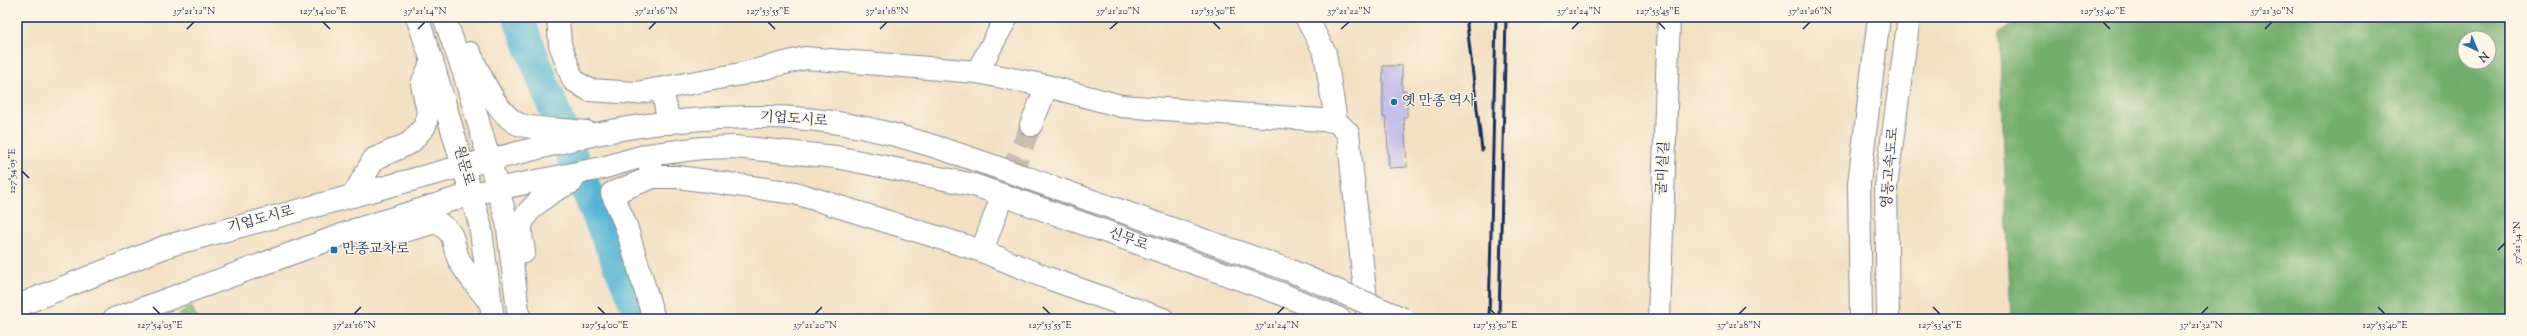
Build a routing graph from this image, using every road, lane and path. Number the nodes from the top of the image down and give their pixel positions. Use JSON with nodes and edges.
{"nodes":[{"id":1,"x":417,"y":17,"type":"edge"},
{"id":2,"x":444,"y":17,"type":"edge"},
{"id":3,"x":454,"y":17,"type":"edge"},
{"id":4,"x":558,"y":17,"type":"edge"},
{"id":5,"x":1007,"y":17,"type":"edge"},
{"id":6,"x":1306,"y":17,"type":"edge"},
{"id":7,"x":1669,"y":17,"type":"edge"},
{"id":8,"x":1879,"y":17,"type":"edge"},
{"id":9,"x":1909,"y":17,"type":"edge"},
{"id":10,"x":432,"y":61,"type":"junction"},
{"id":11,"x":977,"y":72,"type":"junction"},
{"id":12,"x":1048,"y":86,"type":"junction"},
{"id":13,"x":662,"y":89,"type":"junction"},
{"id":14,"x":1336,"y":120,"type":"junction"},
{"id":15,"x":668,"y":123,"type":"junction"},
{"id":16,"x":1031,"y":125,"type":"tunnel mouth"},
{"id":17,"x":601,"y":133,"type":"junction"},
{"id":18,"x":647,"y":155,"type":"junction"},
{"id":19,"x":490,"y":160,"type":"junction"},
{"id":20,"x":984,"y":162,"type":"joint"},
{"id":21,"x":463,"y":166,"type":"junction"},
{"id":22,"x":602,"y":168,"type":"junction"},
{"id":23,"x":654,"y":177,"type":"junction"},
{"id":24,"x":498,"y":187,"type":"junction"},
{"id":25,"x":471,"y":194,"type":"junction"},
{"id":26,"x":353,"y":196,"type":"junction"},
{"id":27,"x":998,"y":207,"type":"tunnel mouth"},
{"id":28,"x":355,"y":230,"type":"junction"},
{"id":29,"x":982,"y":251,"type":"junction"},
{"id":30,"x":17,"y":306,"type":"edge"},
{"id":31,"x":491,"y":311,"type":"edge"},
{"id":32,"x":1364,"y":318,"type":"edge"},
{"id":33,"x":114,"y":319,"type":"edge"},
{"id":34,"x":520,"y":319,"type":"edge"},
{"id":35,"x":532,"y":319,"type":"edge"},
{"id":36,"x":654,"y":319,"type":"edge"},
{"id":37,"x":1163,"y":319,"type":"edge"},
{"id":38,"x":1340,"y":319,"type":"edge"},
{"id":39,"x":1404,"y":319,"type":"edge"},
{"id":40,"x":1659,"y":319,"type":"edge"},
{"id":41,"x":1862,"y":319,"type":"edge"},
{"id":42,"x":1888,"y":319,"type":"edge"}],
"edges":[{"from":1,"to":10,"type":"main road","name":"원문로"},
{"from":2,"to":19,"type":"main road","name":"원문로"},
{"from":3,"to":17,"type":"main road"},
{"from":4,"to":13,"type":"main road"},
{"from":5,"to":11,"type":"main road"},
{"from":6,"to":14,"type":"main road"},
{"from":7,"to":40,"type":"main road","name":"굴미실길"},
{"from":8,"to":41,"type":"main road","name":"영동고속도로"},
{"from":9,"to":42,"type":"main road","name":"영동고속도로"},
{"from":10,"to":21,"type":"main road","name":"원문로"},
{"from":10,"to":26,"type":"main road"},
{"from":11,"to":12,"type":"main road"},
{"from":11,"to":13,"type":"main road"},
{"from":12,"to":14,"type":"main road"},
{"from":12,"to":16,"type":"main road"},
{"from":13,"to":15,"type":"main road"},
{"from":14,"to":32,"type":"main road"},
{"from":15,"to":17,"type":"main road","name":"기업도시로"},
{"from":15,"to":20,"type":"main road","name":"기업도시로"},
{"from":17,"to":19,"type":"main road","name":"기업도시로"},
{"from":18,"to":22,"type":"main road"},
{"from":18,"to":23,"type":"main road"},
{"from":18,"to":38,"type":"main road","name":"신무로"},
{"from":19,"to":21,"type":"main road","name":"기업도시로"},
{"from":19,"to":24,"type":"main road","name":"원문로"},
{"from":20,"to":39,"type":"main road","name":"신무로","bridge":true},
{"from":21,"to":25,"type":"main road","name":"원문로"},
{"from":21,"to":26,"type":"main road","name":"기업도시로"},
{"from":22,"to":24,"type":"main road"},
{"from":22,"to":35,"type":"main road"},
{"from":23,"to":29,"type":"main road"},
{"from":23,"to":36,"type":"main road"},
{"from":24,"to":25,"type":"main road"},
{"from":24,"to":34,"type":"main road","name":"원문로"},
{"from":25,"to":28,"type":"main road"},
{"from":25,"to":31,"type":"main road","name":"원문로"},
{"from":26,"to":30,"type":"main road","name":"기업도시로"},
{"from":27,"to":29,"type":"main road"},
{"from":28,"to":31,"type":"main road"},
{"from":28,"to":33,"type":"main road"},
{"from":29,"to":37,"type":"main road"}]}
